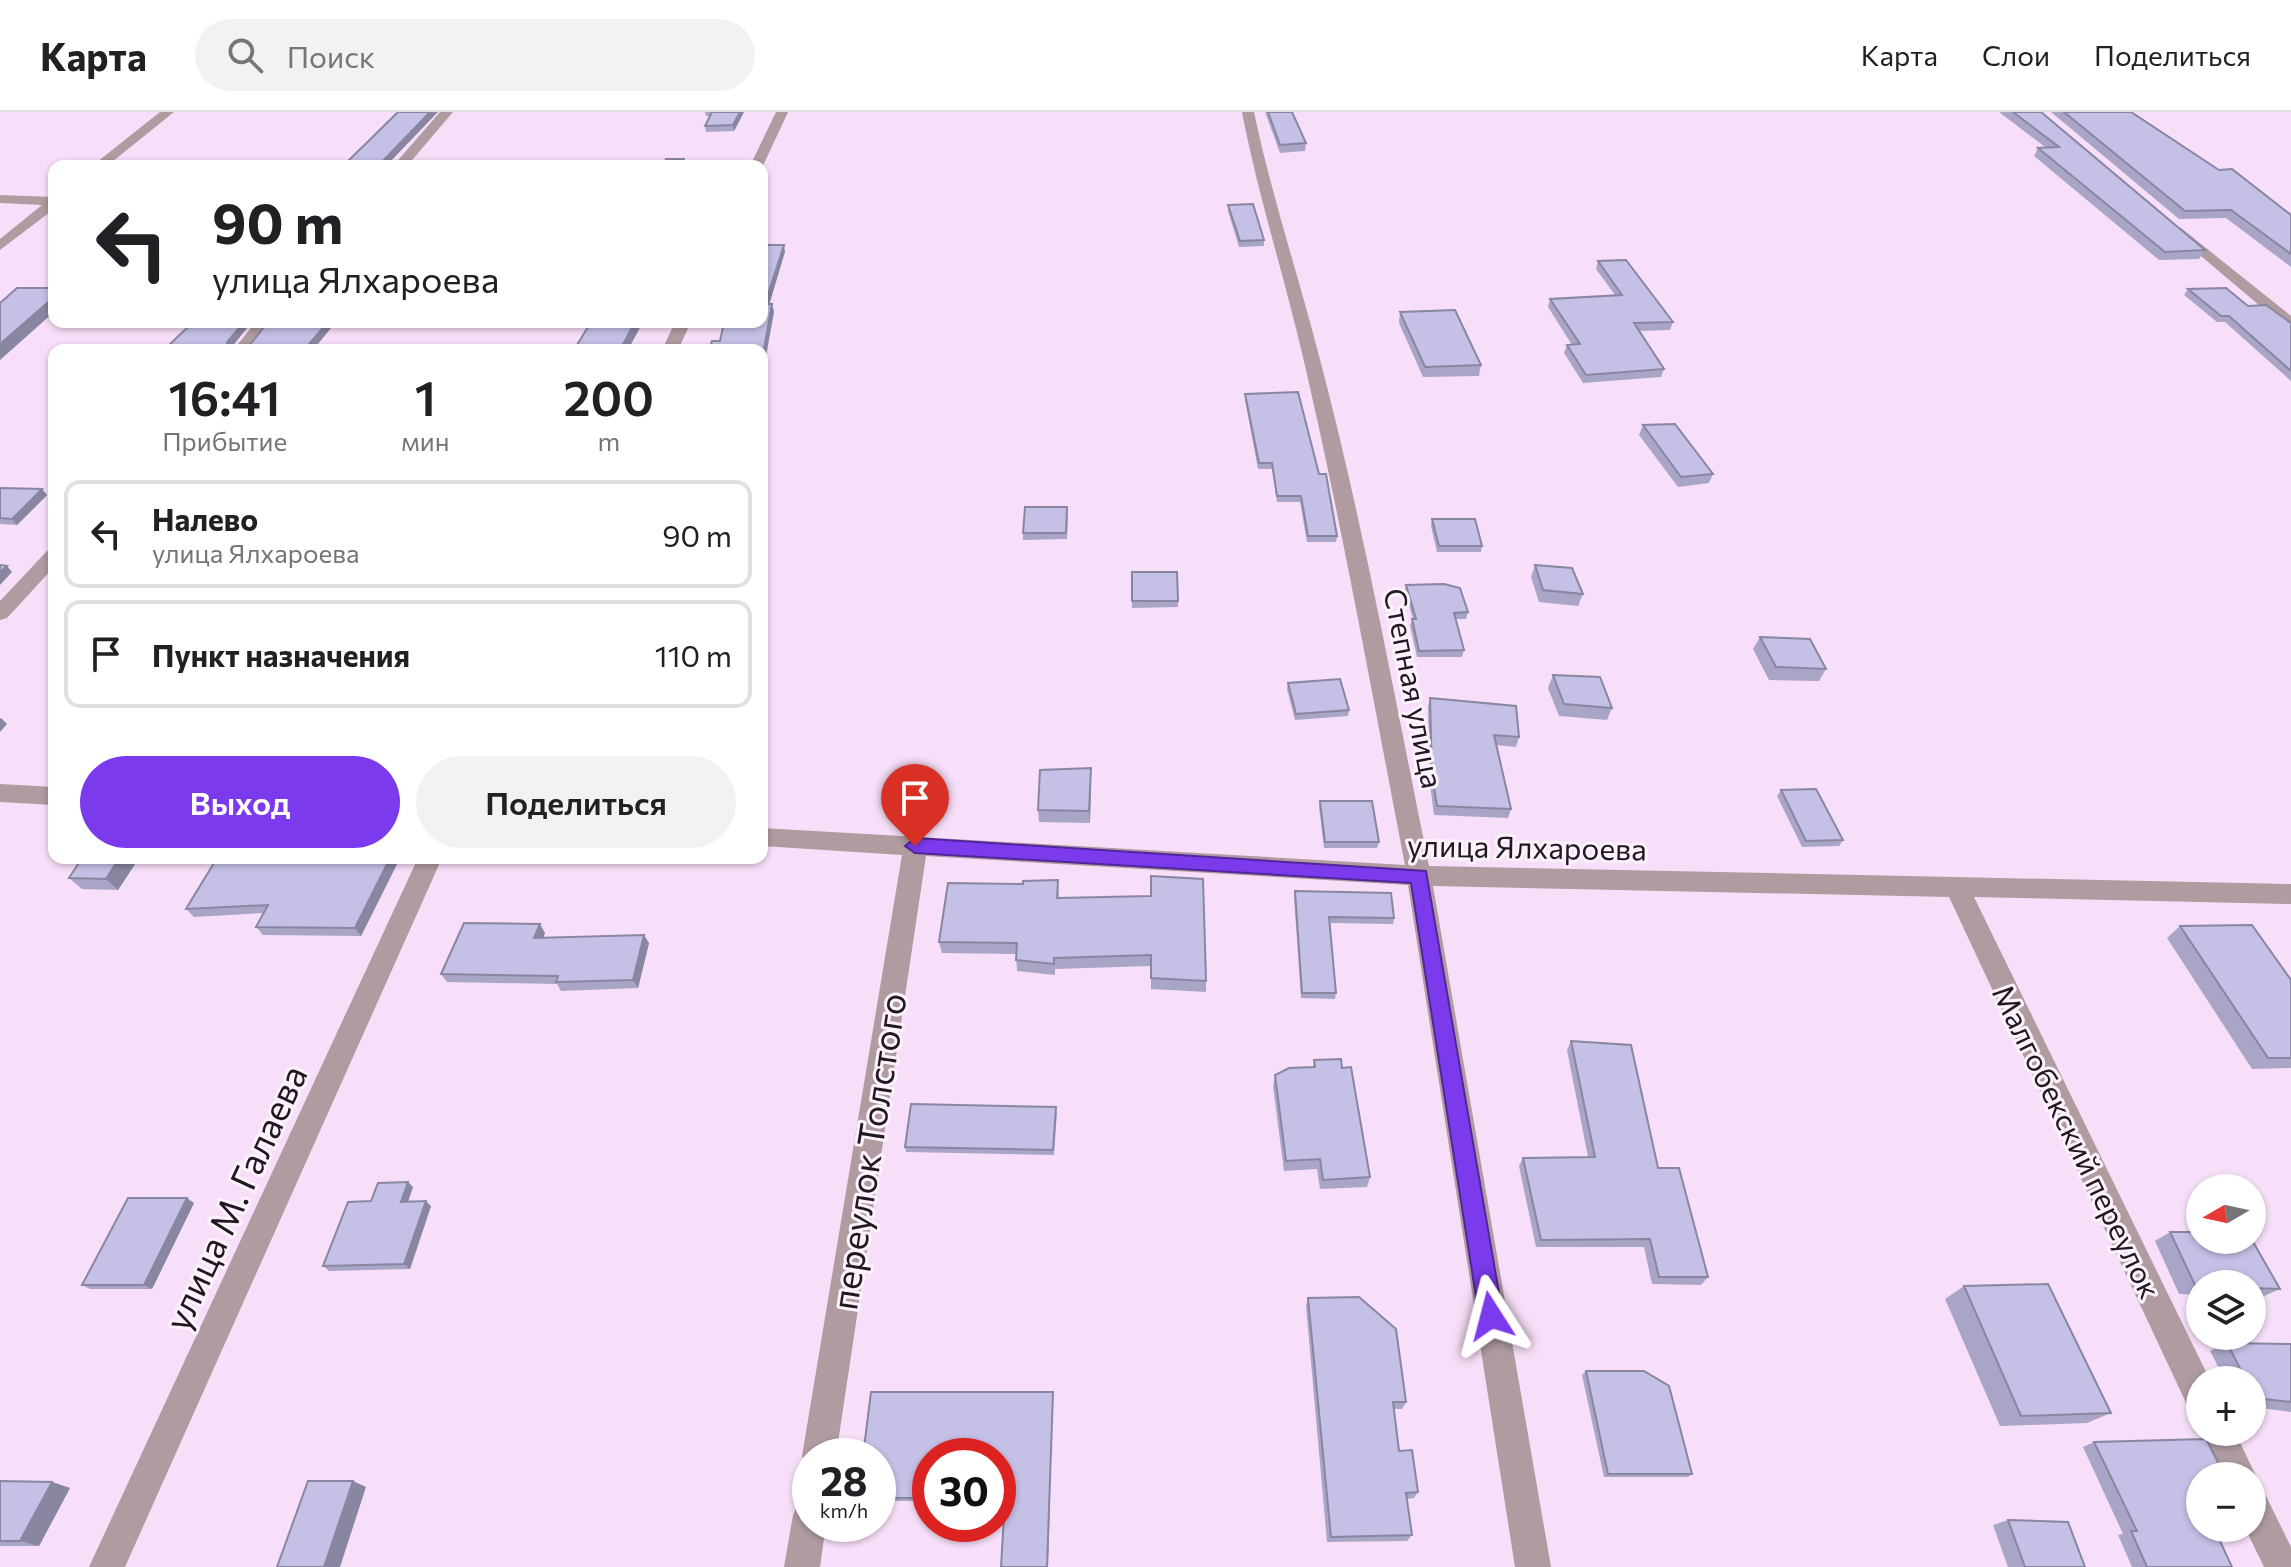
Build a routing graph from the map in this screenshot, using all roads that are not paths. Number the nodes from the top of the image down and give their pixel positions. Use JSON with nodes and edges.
{"nodes":[{"id":1,"x":168,"y":112,"type":"edge"},
{"id":2,"x":447,"y":112,"type":"edge"},
{"id":3,"x":782,"y":112,"type":"edge"},
{"id":4,"x":1248,"y":112,"type":"edge"},
{"id":5,"x":107,"y":160,"type":"edge"},
{"id":6,"x":405,"y":160,"type":"edge"},
{"id":7,"x":760,"y":160,"type":"edge"},
{"id":8,"x":0,"y":199,"type":"edge"},
{"id":9,"x":48,"y":201,"type":"edge"},
{"id":10,"x":48,"y":206,"type":"edge"},
{"id":11,"x":2171,"y":224,"type":"edge"},
{"id":12,"x":0,"y":246,"type":"edge"},
{"id":13,"x":2291,"y":324,"type":"edge"},
{"id":14,"x":260,"y":328,"type":"edge"},
{"id":15,"x":246,"y":344,"type":"edge"},
{"id":16,"x":48,"y":561,"type":"edge"},
{"id":17,"x":0,"y":613,"type":"edge"},
{"id":18,"x":0,"y":793,"type":"edge"},
{"id":19,"x":48,"y":796,"type":"edge"},
{"id":20,"x":768,"y":837,"type":"edge"},
{"id":21,"x":915,"y":846,"type":"junction"},
{"id":22,"x":427,"y":864,"type":"edge"},
{"id":23,"x":1419,"y":876,"type":"junction"},
{"id":24,"x":1956,"y":886,"type":"junction"},
{"id":25,"x":2291,"y":894,"type":"edge"},
{"id":26,"x":2186,"y":1366,"type":"edge"},
{"id":27,"x":822,"y":1438,"type":"edge"},
{"id":28,"x":2266,"y":1533,"type":"edge"},
{"id":29,"x":806,"y":1542,"type":"edge"},
{"id":30,"x":107,"y":1567,"type":"edge"},
{"id":31,"x":802,"y":1567,"type":"edge"},
{"id":32,"x":1533,"y":1567,"type":"edge"},
{"id":33,"x":2282,"y":1567,"type":"edge"}],
"edges":[{"from":1,"to":5,"type":"street"},
{"from":2,"to":6,"type":"street"},
{"from":3,"to":7,"type":"street"},
{"from":4,"to":23,"type":"street","name":"Степная улица"},
{"from":8,"to":9,"type":"street"},
{"from":10,"to":12,"type":"street"},
{"from":11,"to":13,"type":"street"},
{"from":14,"to":15,"type":"street"},
{"from":16,"to":17,"type":"street"},
{"from":18,"to":19,"type":"street"},
{"from":20,"to":21,"type":"street","name":"улица Ялхароева"},
{"from":21,"to":23,"type":"street","name":"улица Ялхароева"},
{"from":21,"to":27,"type":"street","name":"переулок Толстого"},
{"from":22,"to":30,"type":"street","name":"улица М. Галаева"},
{"from":23,"to":24,"type":"street","name":"улица Ялхароева"},
{"from":23,"to":32,"type":"street","name":"Степная улица"},
{"from":24,"to":25,"type":"street","name":"улица Ялхароева"},
{"from":24,"to":26,"type":"street","name":"Малгобекский переулок"},
{"from":28,"to":33,"type":"street"},
{"from":29,"to":31,"type":"street"}]}
